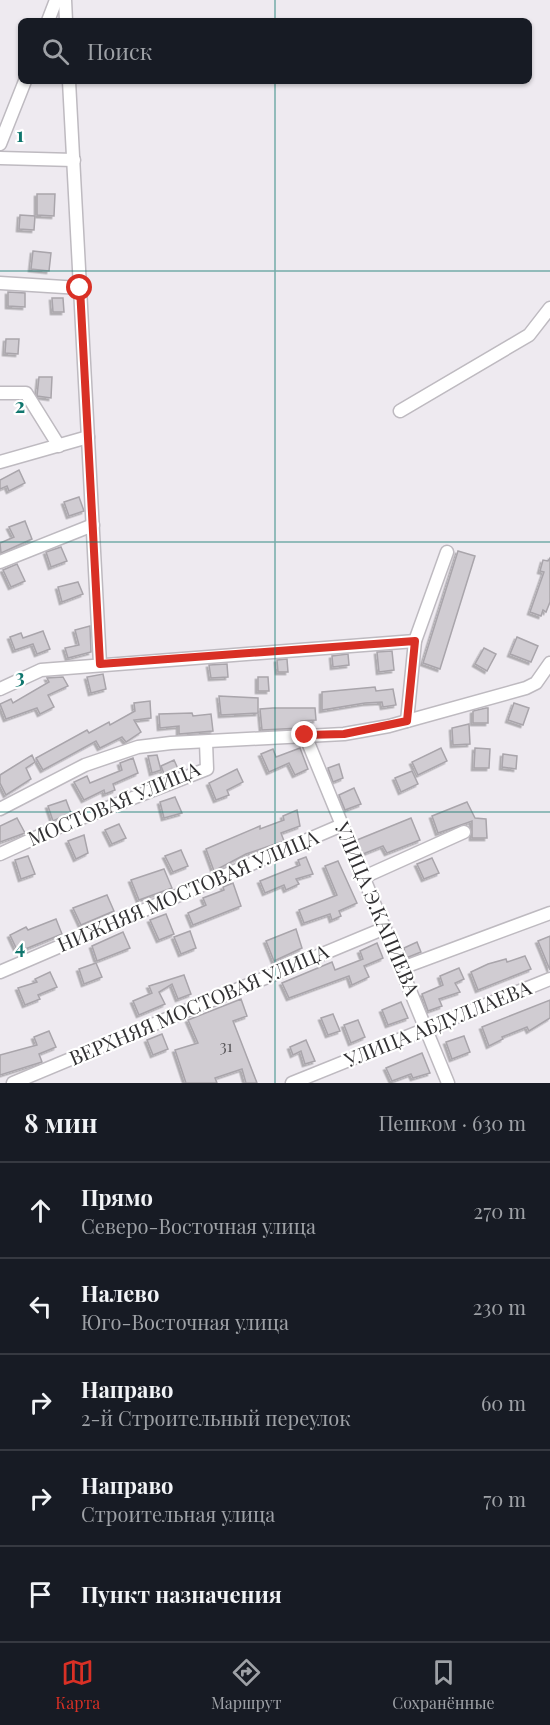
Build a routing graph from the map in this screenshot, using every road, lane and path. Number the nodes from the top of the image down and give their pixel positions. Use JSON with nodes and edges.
{"nodes":[{"id":1,"x":56,"y":0,"type":"edge"},
{"id":2,"x":65,"y":0,"type":"edge"},
{"id":3,"x":49,"y":18,"type":"edge"},
{"id":4,"x":66,"y":18,"type":"edge"},
{"id":5,"x":24,"y":84,"type":"edge"},
{"id":6,"x":69,"y":84,"type":"edge"},
{"id":7,"x":0,"y":144,"type":"edge"},
{"id":8,"x":0,"y":158,"type":"edge"},
{"id":9,"x":74,"y":160,"type":"junction"},
{"id":10,"x":0,"y":283,"type":"edge"},
{"id":11,"x":80,"y":288,"type":"junction"},
{"id":12,"x":550,"y":308,"type":"edge"},
{"id":13,"x":0,"y":393,"type":"edge"},
{"id":14,"x":400,"y":411,"type":"dead end"},
{"id":15,"x":88,"y":437,"type":"junction"},
{"id":16,"x":59,"y":446,"type":"junction"},
{"id":17,"x":0,"y":462,"type":"edge"},
{"id":18,"x":93,"y":525,"type":"junction"},
{"id":19,"x":447,"y":552,"type":"dead end"},
{"id":20,"x":0,"y":562,"type":"edge"},
{"id":21,"x":415,"y":641,"type":"junction"},
{"id":22,"x":550,"y":663,"type":"edge"},
{"id":23,"x":100,"y":664,"type":"junction"},
{"id":24,"x":0,"y":689,"type":"edge"},
{"id":25,"x":407,"y":721,"type":"junction"},
{"id":26,"x":305,"y":735,"type":"junction"},
{"id":27,"x":206,"y":742,"type":"junction"},
{"id":28,"x":0,"y":809,"type":"edge"},
{"id":29,"x":342,"y":825,"type":"junction"},
{"id":30,"x":464,"y":832,"type":"dead end"},
{"id":31,"x":0,"y":854,"type":"edge"},
{"id":32,"x":364,"y":876,"type":"junction"},
{"id":33,"x":550,"y":913,"type":"edge"},
{"id":34,"x":385,"y":928,"type":"junction"},
{"id":35,"x":402,"y":968,"type":"junction"},
{"id":36,"x":0,"y":972,"type":"edge"},
{"id":37,"x":550,"y":978,"type":"edge"},
{"id":38,"x":428,"y":1029,"type":"junction"},
{"id":39,"x":13,"y":1083,"type":"edge"},
{"id":40,"x":292,"y":1083,"type":"edge"},
{"id":41,"x":448,"y":1083,"type":"edge"}],
"edges":[{"from":1,"to":3,"type":"street"},
{"from":2,"to":4,"type":"street"},
{"from":5,"to":7,"type":"street"},
{"from":6,"to":9,"type":"street"},
{"from":8,"to":9,"type":"street"},
{"from":9,"to":11,"type":"street"},
{"from":10,"to":11,"type":"street"},
{"from":11,"to":15,"type":"street"},
{"from":12,"to":14,"type":"street"},
{"from":13,"to":16,"type":"street"},
{"from":15,"to":16,"type":"street"},
{"from":15,"to":18,"type":"street"},
{"from":16,"to":17,"type":"street"},
{"from":18,"to":20,"type":"street"},
{"from":18,"to":23,"type":"street"},
{"from":19,"to":21,"type":"street"},
{"from":21,"to":23,"type":"street"},
{"from":21,"to":25,"type":"street"},
{"from":22,"to":25,"type":"street"},
{"from":23,"to":24,"type":"street"},
{"from":25,"to":26,"type":"street"},
{"from":26,"to":27,"type":"street"},
{"from":26,"to":29,"type":"street","name":"УЛИЦА Э.КАПИЕВА"},
{"from":27,"to":28,"type":"street"},
{"from":27,"to":31,"type":"street","name":"МОСТОВАЯ УЛИЦА"},
{"from":29,"to":32,"type":"street","name":"УЛИЦА Э.КАПИЕВА"},
{"from":29,"to":36,"type":"street","name":"НИЖНЯЯ МОСТОВАЯ УЛИЦА"},
{"from":30,"to":32,"type":"street"},
{"from":32,"to":34,"type":"street","name":"УЛИЦА Э.КАПИЕВА"},
{"from":33,"to":35,"type":"street"},
{"from":34,"to":35,"type":"street","name":"УЛИЦА Э.КАПИЕВА"},
{"from":34,"to":39,"type":"street","name":"ВЕРХНЯЯ МОСТОВАЯ УЛИЦА"},
{"from":35,"to":38,"type":"street","name":"УЛИЦА Э.КАПИЕВА"},
{"from":37,"to":38,"type":"street","name":"УЛИЦА АБДУЛЛАЕВА"},
{"from":38,"to":40,"type":"street","name":"УЛИЦА АБДУЛЛАЕВА"},
{"from":38,"to":41,"type":"street","name":"УЛИЦА Э.КАПИЕВА"}]}
